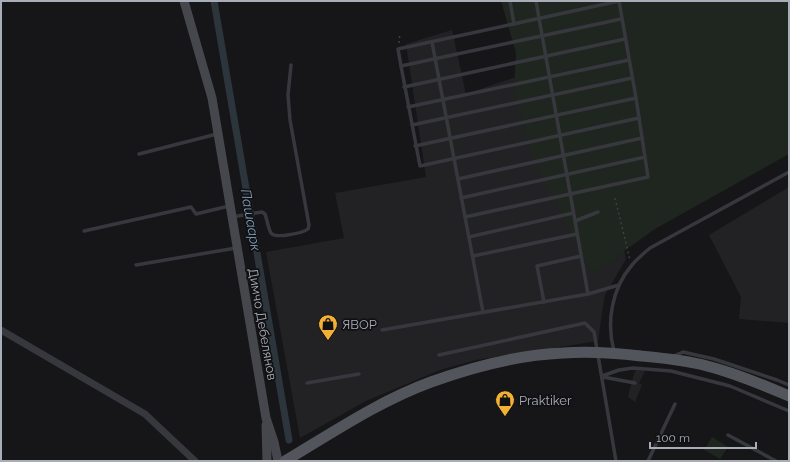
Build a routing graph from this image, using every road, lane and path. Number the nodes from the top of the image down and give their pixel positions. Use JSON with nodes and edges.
{"nodes":[{"id":1,"x":184,"y":1,"type":"edge"},
{"id":2,"x":510,"y":1,"type":"edge"},
{"id":3,"x":536,"y":1,"type":"edge"},
{"id":4,"x":619,"y":1,"type":"edge"},
{"id":5,"x":538,"y":19,"type":"junction"},
{"id":6,"x":621,"y":20,"type":"junction"},
{"id":7,"x":514,"y":24,"type":"junction"},
{"id":8,"x":400,"y":33,"type":"dead end"},
{"id":9,"x":541,"y":35,"type":"junction"},
{"id":10,"x":625,"y":39,"type":"junction"},
{"id":11,"x":432,"y":42,"type":"junction"},
{"id":12,"x":398,"y":49,"type":"junction"},
{"id":13,"x":545,"y":57,"type":"junction"},
{"id":14,"x":435,"y":58,"type":"junction"},
{"id":15,"x":629,"y":60,"type":"junction"},
{"id":16,"x":291,"y":65,"type":"dead end"},
{"id":17,"x":401,"y":66,"type":"junction"},
{"id":18,"x":549,"y":76,"type":"junction"},
{"id":19,"x":632,"y":78,"type":"junction"},
{"id":20,"x":439,"y":79,"type":"junction"},
{"id":21,"x":404,"y":87,"type":"junction"},
{"id":22,"x":552,"y":95,"type":"junction"},
{"id":23,"x":636,"y":98,"type":"junction"},
{"id":24,"x":443,"y":100,"type":"junction"},
{"id":25,"x":408,"y":107,"type":"junction"},
{"id":26,"x":556,"y":115,"type":"junction"},
{"id":27,"x":446,"y":118,"type":"junction"},
{"id":28,"x":639,"y":118,"type":"junction"},
{"id":29,"x":412,"y":125,"type":"junction"},
{"id":30,"x":218,"y":133,"type":"junction"},
{"id":31,"x":559,"y":136,"type":"junction"},
{"id":32,"x":450,"y":138,"type":"junction"},
{"id":33,"x":642,"y":138,"type":"junction"},
{"id":34,"x":415,"y":146,"type":"junction"},
{"id":35,"x":139,"y":154,"type":"dead end"},
{"id":36,"x":563,"y":156,"type":"junction"},
{"id":37,"x":645,"y":157,"type":"junction"},
{"id":38,"x":454,"y":158,"type":"junction"},
{"id":39,"x":789,"y":172,"type":"edge"},
{"id":40,"x":566,"y":175,"type":"junction"},
{"id":41,"x":458,"y":179,"type":"junction"},
{"id":42,"x":570,"y":194,"type":"junction"},
{"id":43,"x":461,"y":198,"type":"junction"},
{"id":44,"x":615,"y":198,"type":"dead end"},
{"id":45,"x":230,"y":205,"type":"junction"},
{"id":46,"x":598,"y":212,"type":"dead end"},
{"id":47,"x":573,"y":213,"type":"junction"},
{"id":48,"x":465,"y":217,"type":"junction"},
{"id":49,"x":232,"y":218,"type":"junction"},
{"id":50,"x":575,"y":222,"type":"junction"},
{"id":51,"x":84,"y":231,"type":"dead end"},
{"id":52,"x":577,"y":234,"type":"junction"},
{"id":53,"x":469,"y":237,"type":"junction"},
{"id":54,"x":237,"y":248,"type":"junction"},
{"id":55,"x":473,"y":256,"type":"junction"},
{"id":56,"x":581,"y":256,"type":"junction"},
{"id":57,"x":631,"y":265,"type":"junction"},
{"id":58,"x":136,"y":266,"type":"dead end"},
{"id":59,"x":619,"y":284,"type":"junction"},
{"id":60,"x":588,"y":294,"type":"junction"},
{"id":61,"x":544,"y":302,"type":"junction"},
{"id":62,"x":483,"y":312,"type":"junction"},
{"id":63,"x":1,"y":330,"type":"edge"},
{"id":64,"x":382,"y":330,"type":"dead end"},
{"id":65,"x":598,"y":353,"type":"junction"},
{"id":66,"x":614,"y":353,"type":"junction"},
{"id":67,"x":439,"y":355,"type":"dead end"},
{"id":68,"x":669,"y":358,"type":"junction"},
{"id":69,"x":359,"y":374,"type":"dead end"},
{"id":70,"x":602,"y":376,"type":"junction"},
{"id":71,"x":307,"y":383,"type":"dead end"},
{"id":72,"x":635,"y":383,"type":"dead end"},
{"id":73,"x":789,"y":385,"type":"edge"},
{"id":74,"x":789,"y":396,"type":"edge"},
{"id":75,"x":675,"y":404,"type":"dead end"},
{"id":76,"x":789,"y":411,"type":"edge"},
{"id":77,"x":266,"y":418,"type":"junction"},
{"id":78,"x":728,"y":435,"type":"dead end"},
{"id":79,"x":195,"y":461,"type":"edge"},
{"id":80,"x":267,"y":461,"type":"edge"},
{"id":81,"x":278,"y":461,"type":"edge"},
{"id":82,"x":285,"y":461,"type":"edge"},
{"id":83,"x":616,"y":461,"type":"edge"},
{"id":84,"x":648,"y":461,"type":"edge"},
{"id":85,"x":774,"y":461,"type":"edge"}],
"edges":[{"from":1,"to":30,"type":"street","name":"Димчо Дебелянов"},
{"from":2,"to":7,"type":"lane"},
{"from":3,"to":5,"type":"lane"},
{"from":4,"to":5,"type":"lane"},
{"from":4,"to":6,"type":"lane"},
{"from":5,"to":7,"type":"lane"},
{"from":5,"to":9,"type":"lane"},
{"from":6,"to":9,"type":"lane"},
{"from":6,"to":10,"type":"lane"},
{"from":7,"to":11,"type":"lane"},
{"from":8,"to":12,"type":"path"},
{"from":9,"to":13,"type":"lane"},
{"from":9,"to":14,"type":"lane"},
{"from":10,"to":13,"type":"lane"},
{"from":10,"to":15,"type":"lane"},
{"from":11,"to":12,"type":"lane"},
{"from":11,"to":14,"type":"lane"},
{"from":12,"to":17,"type":"lane"},
{"from":13,"to":18,"type":"lane"},
{"from":13,"to":20,"type":"lane"},
{"from":14,"to":17,"type":"lane"},
{"from":14,"to":20,"type":"lane"},
{"from":15,"to":18,"type":"lane"},
{"from":15,"to":19,"type":"lane"},
{"from":16,"to":49,"type":"lane"},
{"from":17,"to":21,"type":"lane"},
{"from":18,"to":22,"type":"lane"},
{"from":18,"to":24,"type":"lane"},
{"from":19,"to":22,"type":"lane"},
{"from":19,"to":23,"type":"lane"},
{"from":20,"to":21,"type":"lane"},
{"from":20,"to":24,"type":"lane"},
{"from":21,"to":25,"type":"lane"},
{"from":22,"to":26,"type":"lane"},
{"from":22,"to":27,"type":"lane"},
{"from":23,"to":26,"type":"lane"},
{"from":23,"to":28,"type":"lane"},
{"from":24,"to":25,"type":"lane"},
{"from":24,"to":27,"type":"lane"},
{"from":25,"to":29,"type":"lane"},
{"from":26,"to":31,"type":"lane"},
{"from":26,"to":32,"type":"lane"},
{"from":27,"to":29,"type":"lane"},
{"from":27,"to":32,"type":"lane"},
{"from":28,"to":31,"type":"lane"},
{"from":28,"to":33,"type":"lane"},
{"from":29,"to":34,"type":"lane"},
{"from":30,"to":35,"type":"lane"},
{"from":30,"to":45,"type":"street","name":"Димчо Дебелянов"},
{"from":31,"to":36,"type":"lane"},
{"from":31,"to":38,"type":"lane"},
{"from":32,"to":34,"type":"lane"},
{"from":32,"to":38,"type":"lane"},
{"from":33,"to":36,"type":"lane"},
{"from":33,"to":37,"type":"lane"},
{"from":34,"to":38,"type":"lane"},
{"from":36,"to":40,"type":"lane"},
{"from":36,"to":41,"type":"lane"},
{"from":37,"to":40,"type":"lane"},
{"from":37,"to":42,"type":"lane"},
{"from":38,"to":41,"type":"lane"},
{"from":39,"to":57,"type":"lane"},
{"from":40,"to":42,"type":"lane"},
{"from":40,"to":43,"type":"lane"},
{"from":41,"to":43,"type":"lane"},
{"from":42,"to":47,"type":"lane"},
{"from":42,"to":48,"type":"lane"},
{"from":43,"to":48,"type":"lane"},
{"from":44,"to":57,"type":"path"},
{"from":45,"to":49,"type":"street","name":"Димчо Дебелянов"},
{"from":45,"to":51,"type":"lane"},
{"from":46,"to":50,"type":"lane"},
{"from":47,"to":50,"type":"lane"},
{"from":47,"to":53,"type":"lane"},
{"from":48,"to":53,"type":"lane"},
{"from":49,"to":54,"type":"street","name":"Димчо Дебелянов"},
{"from":50,"to":52,"type":"lane"},
{"from":52,"to":55,"type":"lane"},
{"from":52,"to":56,"type":"lane"},
{"from":53,"to":55,"type":"lane"},
{"from":54,"to":58,"type":"lane"},
{"from":54,"to":77,"type":"street","name":"Димчо Дебелянов"},
{"from":55,"to":62,"type":"lane"},
{"from":56,"to":60,"type":"lane"},
{"from":56,"to":61,"type":"lane"},
{"from":57,"to":59,"type":"lane"},
{"from":59,"to":60,"type":"lane"},
{"from":59,"to":66,"type":"lane"},
{"from":60,"to":61,"type":"lane"},
{"from":61,"to":62,"type":"lane"},
{"from":62,"to":64,"type":"lane"},
{"from":63,"to":79,"type":"street"},
{"from":65,"to":66,"type":"main road"},
{"from":65,"to":67,"type":"lane"},
{"from":65,"to":70,"type":"lane"},
{"from":65,"to":82,"type":"main road"},
{"from":66,"to":68,"type":"main road"},
{"from":68,"to":73,"type":"lane"},
{"from":68,"to":74,"type":"main road"},
{"from":69,"to":71,"type":"lane"},
{"from":70,"to":72,"type":"lane"},
{"from":70,"to":76,"type":"lane"},
{"from":70,"to":83,"type":"lane"},
{"from":75,"to":84,"type":"lane"},
{"from":77,"to":80,"type":"street","name":"Димчо Дебелянов"},
{"from":77,"to":81,"type":"street","name":"Димчо Дебелянов"},
{"from":78,"to":85,"type":"lane"}]}
